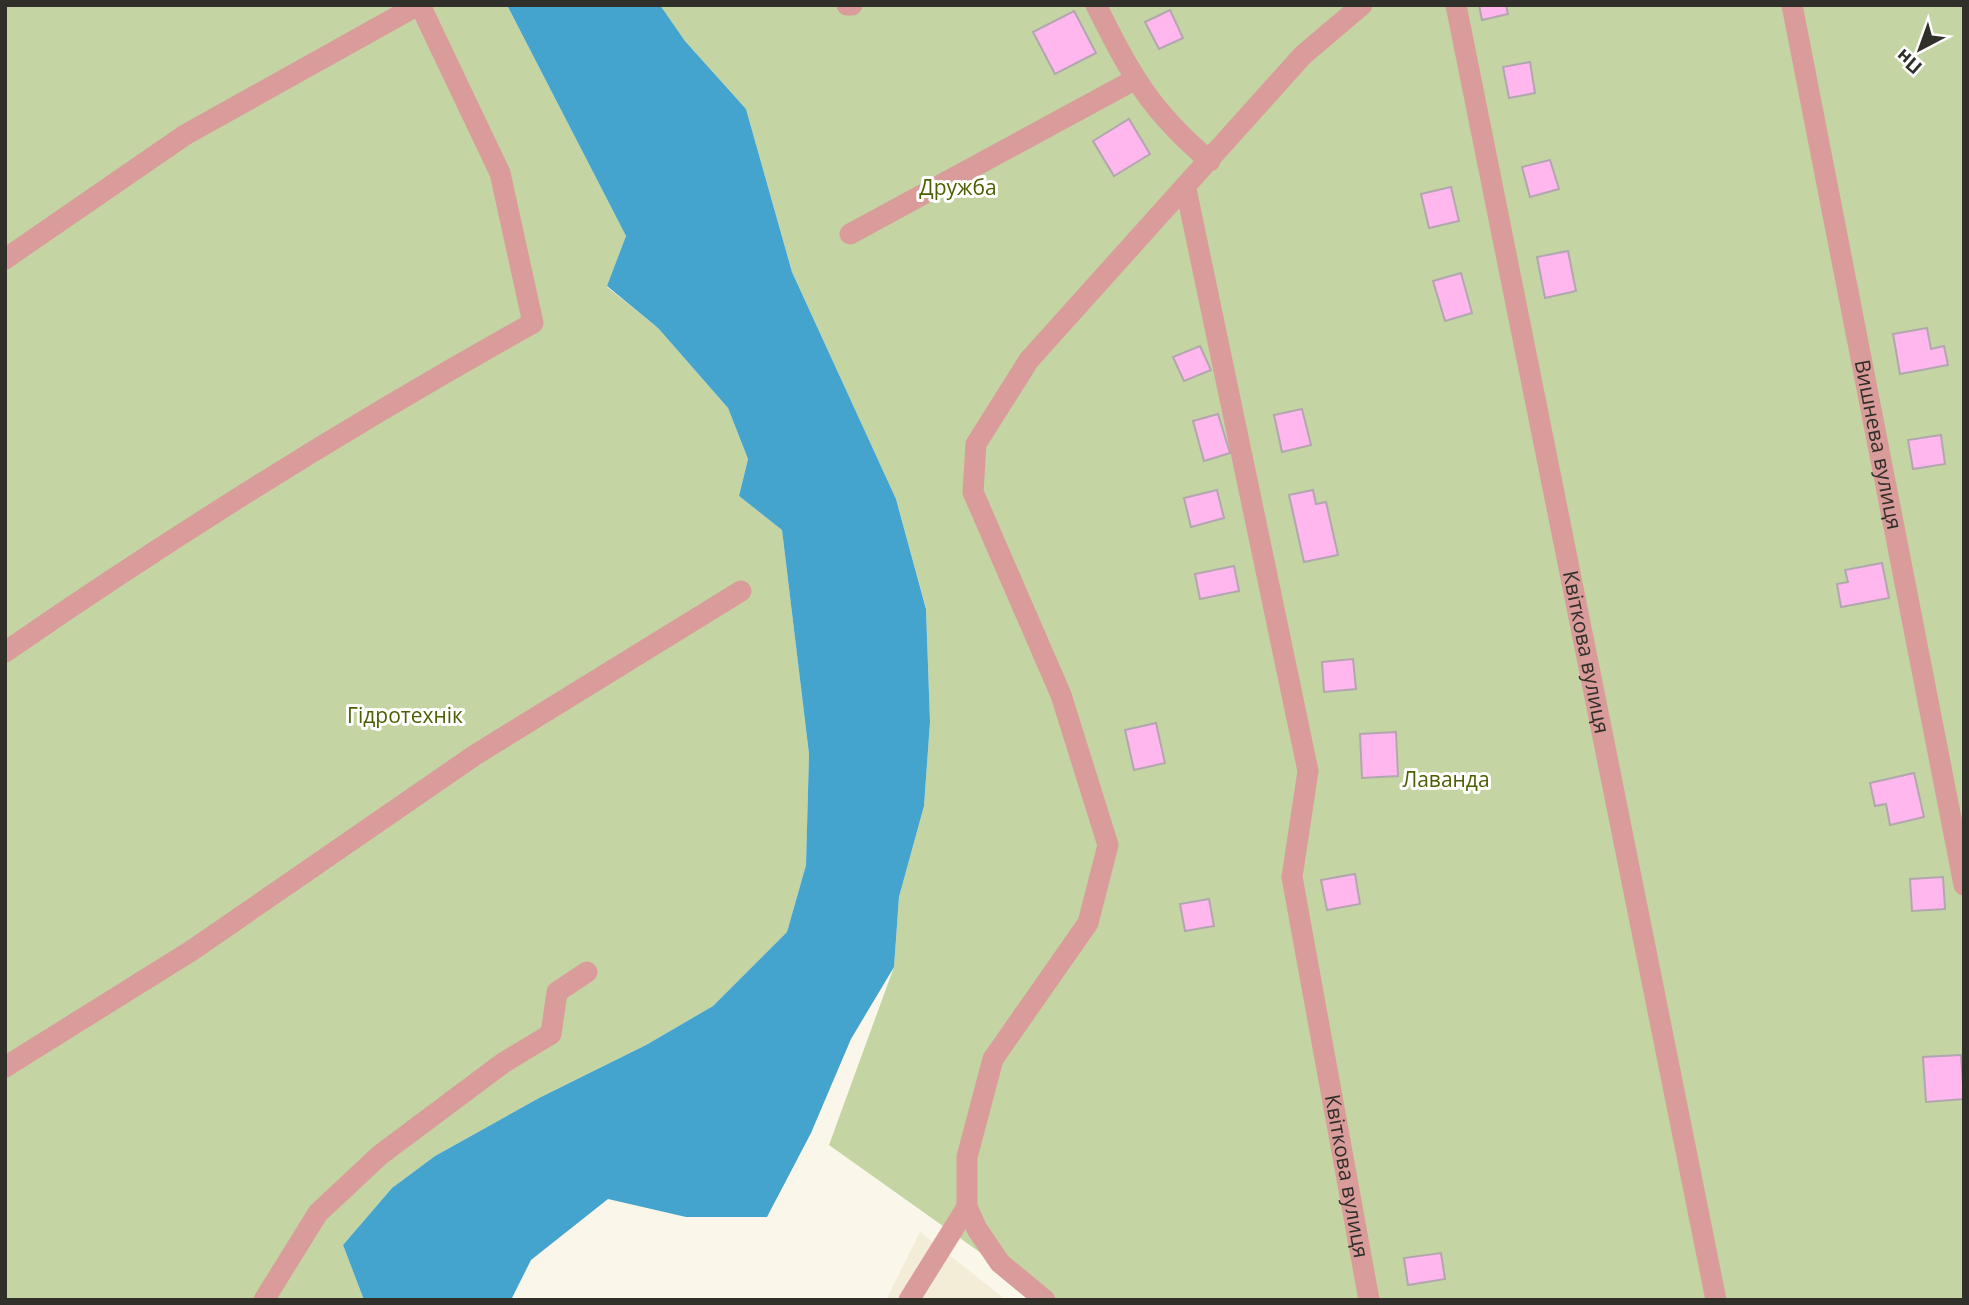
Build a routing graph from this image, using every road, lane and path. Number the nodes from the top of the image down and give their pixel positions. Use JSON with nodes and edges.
{"nodes":[{"id":1,"x":419,"y":5,"type":"edge"},
{"id":2,"x":847,"y":5,"type":"edge"},
{"id":3,"x":852,"y":5,"type":"edge"},
{"id":4,"x":1096,"y":5,"type":"edge"},
{"id":5,"x":1362,"y":5,"type":"edge"},
{"id":6,"x":1456,"y":5,"type":"edge"},
{"id":7,"x":1792,"y":5,"type":"edge"},
{"id":8,"x":1134,"y":80,"type":"junction"},
{"id":9,"x":1210,"y":161,"type":"junction"},
{"id":10,"x":1186,"y":189,"type":"junction"},
{"id":11,"x":850,"y":234,"type":"dead end"},
{"id":12,"x":5,"y":259,"type":"edge"},
{"id":13,"x":741,"y":592,"type":"dead end"},
{"id":14,"x":5,"y":652,"type":"edge"},
{"id":15,"x":1964,"y":885,"type":"edge"},
{"id":16,"x":587,"y":972,"type":"dead end"},
{"id":17,"x":5,"y":1067,"type":"edge"},
{"id":18,"x":967,"y":1207,"type":"junction"},
{"id":19,"x":264,"y":1300,"type":"edge"},
{"id":20,"x":909,"y":1300,"type":"edge"},
{"id":21,"x":1045,"y":1300,"type":"edge"},
{"id":22,"x":1369,"y":1300,"type":"edge"},
{"id":23,"x":1716,"y":1300,"type":"edge"}],
"edges":[{"from":1,"to":12,"type":"street"},
{"from":1,"to":14,"type":"street"},
{"from":2,"to":3,"type":"street"},
{"from":4,"to":8,"type":"street"},
{"from":5,"to":9,"type":"street"},
{"from":6,"to":23,"type":"street","name":"Квіткова вулиця"},
{"from":7,"to":15,"type":"street","name":"Вишнева вулиця"},
{"from":8,"to":9,"type":"street"},
{"from":8,"to":11,"type":"street"},
{"from":9,"to":10,"type":"street"},
{"from":10,"to":18,"type":"street"},
{"from":10,"to":22,"type":"street","name":"Квіткова вулиця"},
{"from":13,"to":17,"type":"street"},
{"from":16,"to":19,"type":"street"},
{"from":18,"to":20,"type":"street"},
{"from":18,"to":21,"type":"street"}]}
